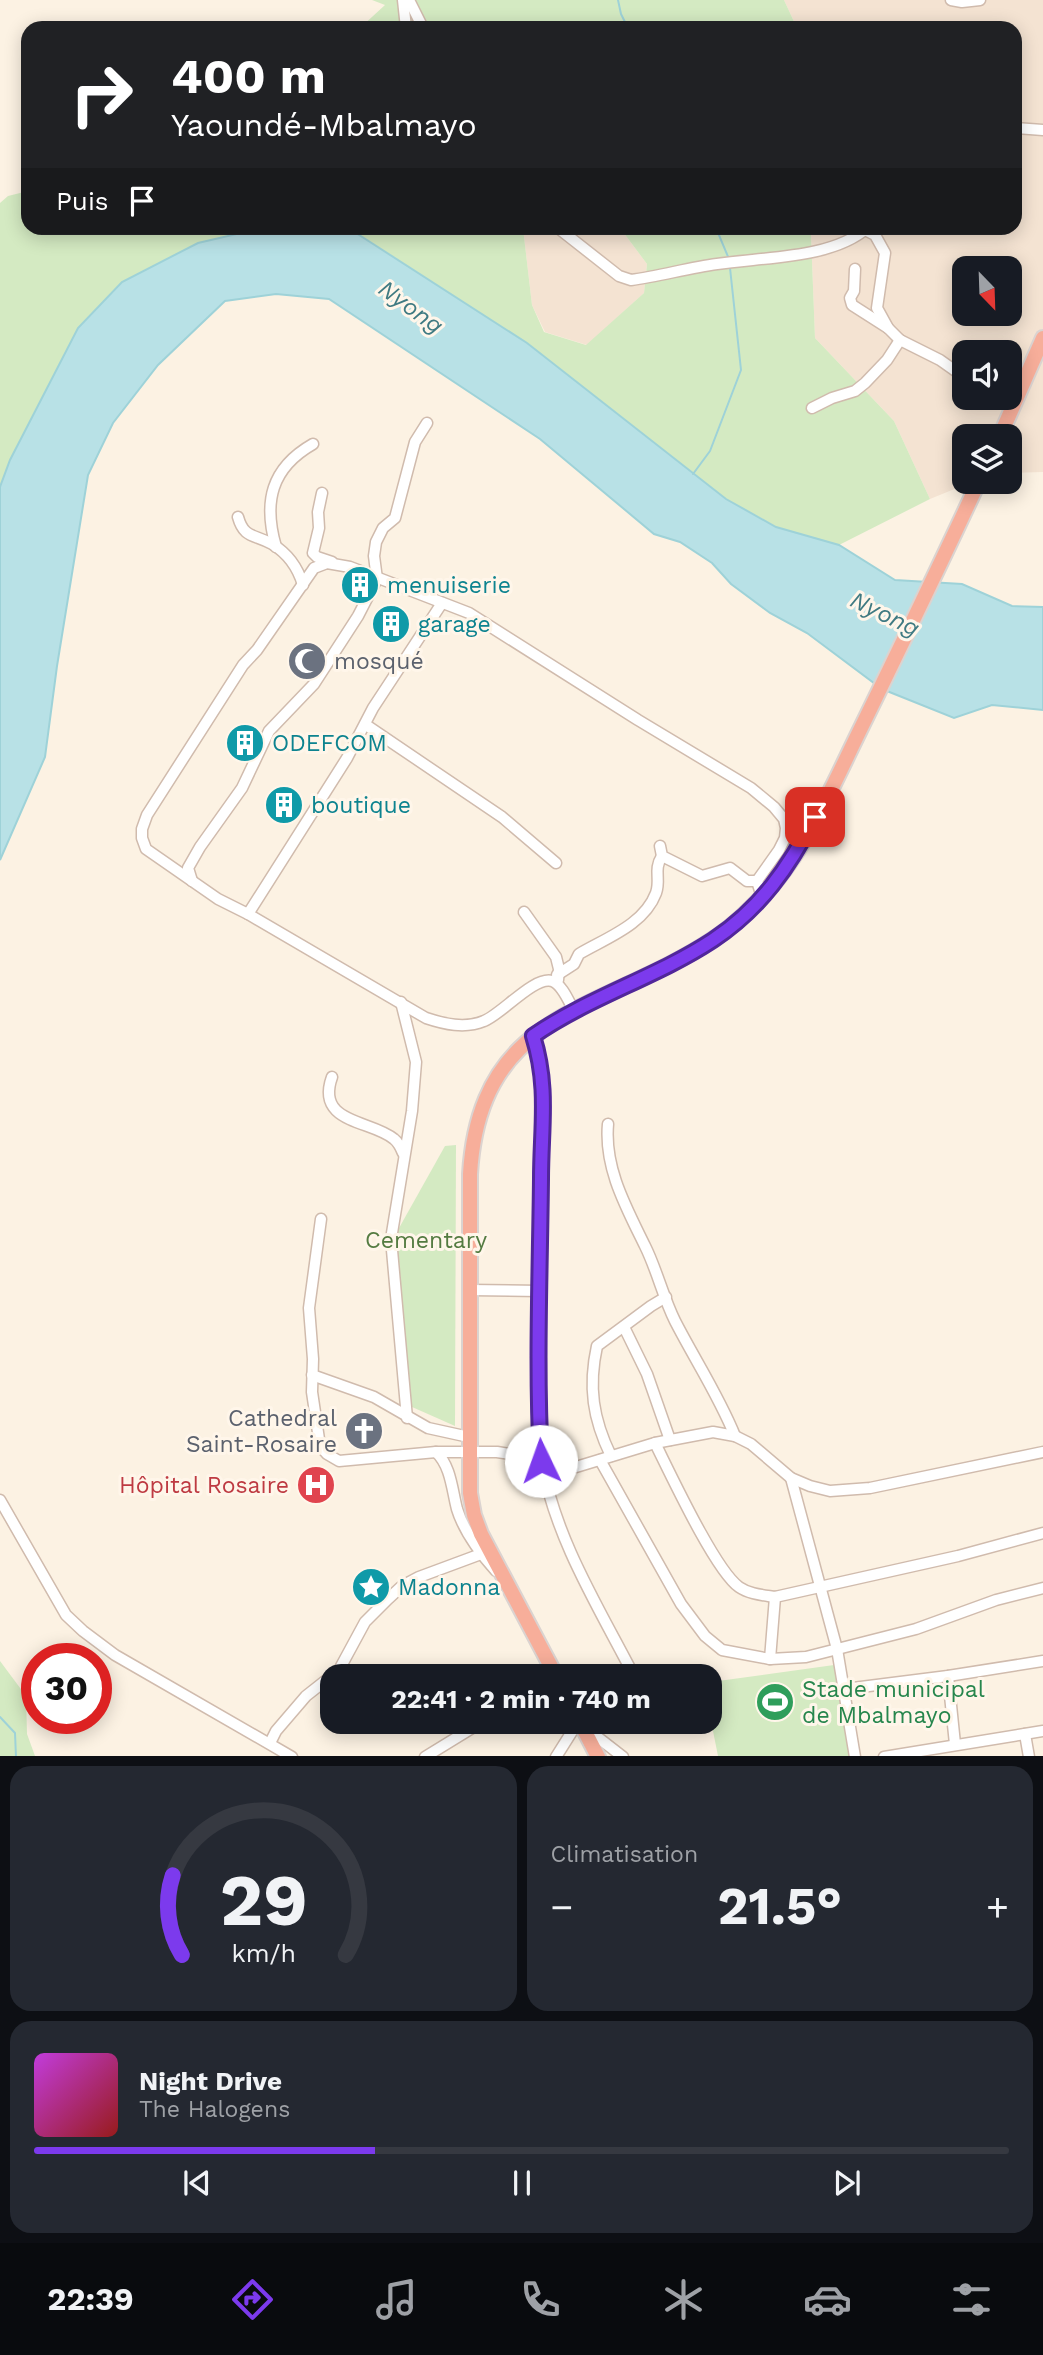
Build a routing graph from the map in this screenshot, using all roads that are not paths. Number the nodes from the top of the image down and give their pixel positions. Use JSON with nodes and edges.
{"nodes":[{"id":1,"x":403,"y":0,"type":"edge"},
{"id":2,"x":409,"y":0,"type":"edge"},
{"id":3,"x":951,"y":0,"type":"edge"},
{"id":4,"x":980,"y":0,"type":"edge"},
{"id":5,"x":405,"y":21,"type":"edge"},
{"id":6,"x":420,"y":21,"type":"edge"},
{"id":7,"x":1022,"y":128,"type":"edge"},
{"id":8,"x":1043,"y":130,"type":"edge"},
{"id":9,"x":567,"y":235,"type":"edge"},
{"id":10,"x":857,"y":235,"type":"edge"},
{"id":11,"x":875,"y":235,"type":"edge"},
{"id":12,"x":855,"y":270,"type":"dead end"},
{"id":13,"x":888,"y":328,"type":"junction"},
{"id":14,"x":1043,"y":338,"type":"edge"},
{"id":15,"x":900,"y":340,"type":"junction"},
{"id":16,"x":952,"y":368,"type":"edge"},
{"id":17,"x":1022,"y":378,"type":"edge"},
{"id":18,"x":812,"y":408,"type":"dead end"},
{"id":19,"x":427,"y":424,"type":"dead end"},
{"id":20,"x":313,"y":444,"type":"dead end"},
{"id":21,"x":322,"y":493,"type":"dead end"},
{"id":22,"x":973,"y":494,"type":"edge"},
{"id":23,"x":238,"y":517,"type":"dead end"},
{"id":24,"x":276,"y":547,"type":"junction"},
{"id":25,"x":336,"y":563,"type":"junction"},
{"id":26,"x":377,"y":579,"type":"junction"},
{"id":27,"x":303,"y":584,"type":"junction"},
{"id":28,"x":442,"y":603,"type":"junction"},
{"id":29,"x":366,"y":725,"type":"junction"},
{"id":30,"x":555,"y":863,"type":"dead end"},
{"id":31,"x":192,"y":881,"type":"junction"},
{"id":32,"x":757,"y":881,"type":"junction"},
{"id":33,"x":762,"y":897,"type":"junction"},
{"id":34,"x":524,"y":912,"type":"dead end"},
{"id":35,"x":248,"y":914,"type":"junction"},
{"id":36,"x":558,"y":980,"type":"junction"},
{"id":37,"x":401,"y":1002,"type":"junction"},
{"id":38,"x":575,"y":1011,"type":"junction"},
{"id":39,"x":533,"y":1036,"type":"junction"},
{"id":40,"x":332,"y":1077,"type":"dead end"},
{"id":41,"x":607,"y":1124,"type":"dead end"},
{"id":42,"x":403,"y":1154,"type":"junction"},
{"id":43,"x":321,"y":1219,"type":"dead end"},
{"id":44,"x":469,"y":1290,"type":"junction"},
{"id":45,"x":540,"y":1291,"type":"junction"},
{"id":46,"x":666,"y":1297,"type":"junction"},
{"id":47,"x":624,"y":1327,"type":"junction"},
{"id":48,"x":312,"y":1375,"type":"junction"},
{"id":49,"x":407,"y":1418,"type":"junction"},
{"id":50,"x":735,"y":1436,"type":"junction"},
{"id":51,"x":469,"y":1437,"type":"junction"},
{"id":52,"x":670,"y":1440,"type":"junction"},
{"id":53,"x":655,"y":1443,"type":"junction"},
{"id":54,"x":436,"y":1452,"type":"junction"},
{"id":55,"x":1043,"y":1452,"type":"edge"},
{"id":56,"x":469,"y":1453,"type":"junction"},
{"id":57,"x":611,"y":1456,"type":"junction"},
{"id":58,"x":600,"y":1460,"type":"junction"},
{"id":59,"x":541,"y":1461,"type":"junction"},
{"id":60,"x":791,"y":1478,"type":"junction"},
{"id":61,"x":0,"y":1500,"type":"edge"},
{"id":62,"x":1043,"y":1533,"type":"edge"},
{"id":63,"x":481,"y":1554,"type":"junction"},
{"id":64,"x":505,"y":1580,"type":"junction"},
{"id":65,"x":822,"y":1586,"type":"junction"},
{"id":66,"x":1043,"y":1588,"type":"edge"},
{"id":67,"x":775,"y":1597,"type":"junction"},
{"id":68,"x":837,"y":1649,"type":"junction"},
{"id":69,"x":770,"y":1659,"type":"junction"},
{"id":70,"x":1043,"y":1661,"type":"edge"},
{"id":71,"x":549,"y":1664,"type":"edge"},
{"id":72,"x":628,"y":1664,"type":"edge"},
{"id":73,"x":947,"y":1676,"type":"junction"},
{"id":74,"x":845,"y":1689,"type":"junction"},
{"id":75,"x":1043,"y":1731,"type":"edge"},
{"id":76,"x":462,"y":1734,"type":"edge"},
{"id":77,"x":573,"y":1734,"type":"edge"},
{"id":78,"x":587,"y":1734,"type":"edge"},
{"id":79,"x":595,"y":1734,"type":"edge"},
{"id":80,"x":1025,"y":1734,"type":"junction"},
{"id":81,"x":270,"y":1743,"type":"junction"},
{"id":82,"x":955,"y":1744,"type":"junction"},
{"id":83,"x":292,"y":1756,"type":"edge"},
{"id":84,"x":425,"y":1756,"type":"edge"},
{"id":85,"x":556,"y":1756,"type":"edge"},
{"id":86,"x":598,"y":1756,"type":"edge"},
{"id":87,"x":623,"y":1756,"type":"edge"},
{"id":88,"x":855,"y":1756,"type":"edge"},
{"id":89,"x":884,"y":1756,"type":"edge"},
{"id":90,"x":1029,"y":1756,"type":"edge"}],
"edges":[{"from":1,"to":5,"type":"street"},
{"from":2,"to":6,"type":"street"},
{"from":3,"to":4,"type":"street"},
{"from":7,"to":8,"type":"street"},
{"from":9,"to":10,"type":"street"},
{"from":11,"to":13,"type":"street"},
{"from":12,"to":13,"type":"street"},
{"from":13,"to":15,"type":"street"},
{"from":14,"to":17,"type":"highway"},
{"from":15,"to":16,"type":"street"},
{"from":15,"to":18,"type":"street"},
{"from":19,"to":26,"type":"street"},
{"from":20,"to":24,"type":"street"},
{"from":21,"to":25,"type":"street"},
{"from":22,"to":33,"type":"highway"},
{"from":23,"to":24,"type":"street"},
{"from":24,"to":27,"type":"street"},
{"from":25,"to":26,"type":"street"},
{"from":25,"to":27,"type":"street"},
{"from":26,"to":28,"type":"street"},
{"from":26,"to":31,"type":"street"},
{"from":27,"to":31,"type":"street"},
{"from":28,"to":29,"type":"street"},
{"from":28,"to":32,"type":"street"},
{"from":29,"to":30,"type":"street"},
{"from":29,"to":35,"type":"street"},
{"from":31,"to":35,"type":"street"},
{"from":32,"to":33,"type":"street"},
{"from":32,"to":36,"type":"street"},
{"from":33,"to":38,"type":"highway"},
{"from":34,"to":36,"type":"street"},
{"from":35,"to":37,"type":"street"},
{"from":36,"to":37,"type":"street"},
{"from":36,"to":38,"type":"street"},
{"from":37,"to":42,"type":"street"},
{"from":38,"to":39,"type":"highway"},
{"from":39,"to":44,"type":"highway"},
{"from":39,"to":45,"type":"street"},
{"from":40,"to":42,"type":"street"},
{"from":41,"to":46,"type":"street"},
{"from":42,"to":49,"type":"street"},
{"from":43,"to":48,"type":"street"},
{"from":44,"to":45,"type":"street"},
{"from":44,"to":51,"type":"highway"},
{"from":45,"to":59,"type":"street"},
{"from":46,"to":47,"type":"street"},
{"from":46,"to":50,"type":"street"},
{"from":47,"to":52,"type":"street"},
{"from":47,"to":57,"type":"street"},
{"from":48,"to":49,"type":"street"},
{"from":48,"to":54,"type":"street"},
{"from":49,"to":51,"type":"street"},
{"from":50,"to":52,"type":"street"},
{"from":50,"to":60,"type":"street"},
{"from":51,"to":56,"type":"highway"},
{"from":52,"to":53,"type":"street"},
{"from":53,"to":57,"type":"street"},
{"from":53,"to":67,"type":"street"},
{"from":54,"to":56,"type":"street"},
{"from":54,"to":63,"type":"street"},
{"from":55,"to":60,"type":"street"},
{"from":56,"to":59,"type":"street"},
{"from":56,"to":64,"type":"highway"},
{"from":57,"to":58,"type":"street"},
{"from":58,"to":59,"type":"street"},
{"from":58,"to":69,"type":"street"},
{"from":59,"to":72,"type":"street"},
{"from":60,"to":65,"type":"street"},
{"from":61,"to":81,"type":"street"},
{"from":62,"to":65,"type":"street"},
{"from":63,"to":64,"type":"street"},
{"from":63,"to":81,"type":"street"},
{"from":64,"to":71,"type":"highway"},
{"from":65,"to":67,"type":"street"},
{"from":65,"to":68,"type":"street"},
{"from":66,"to":68,"type":"street"},
{"from":67,"to":69,"type":"street"},
{"from":68,"to":69,"type":"street"},
{"from":68,"to":74,"type":"street"},
{"from":70,"to":73,"type":"street"},
{"from":73,"to":74,"type":"street"},
{"from":73,"to":82,"type":"street"},
{"from":74,"to":88,"type":"street"},
{"from":75,"to":80,"type":"street"},
{"from":76,"to":84,"type":"street"},
{"from":77,"to":85,"type":"street"},
{"from":78,"to":86,"type":"highway"},
{"from":79,"to":87,"type":"street"},
{"from":80,"to":82,"type":"street"},
{"from":80,"to":90,"type":"street"},
{"from":81,"to":83,"type":"street"},
{"from":82,"to":89,"type":"street"}]}
